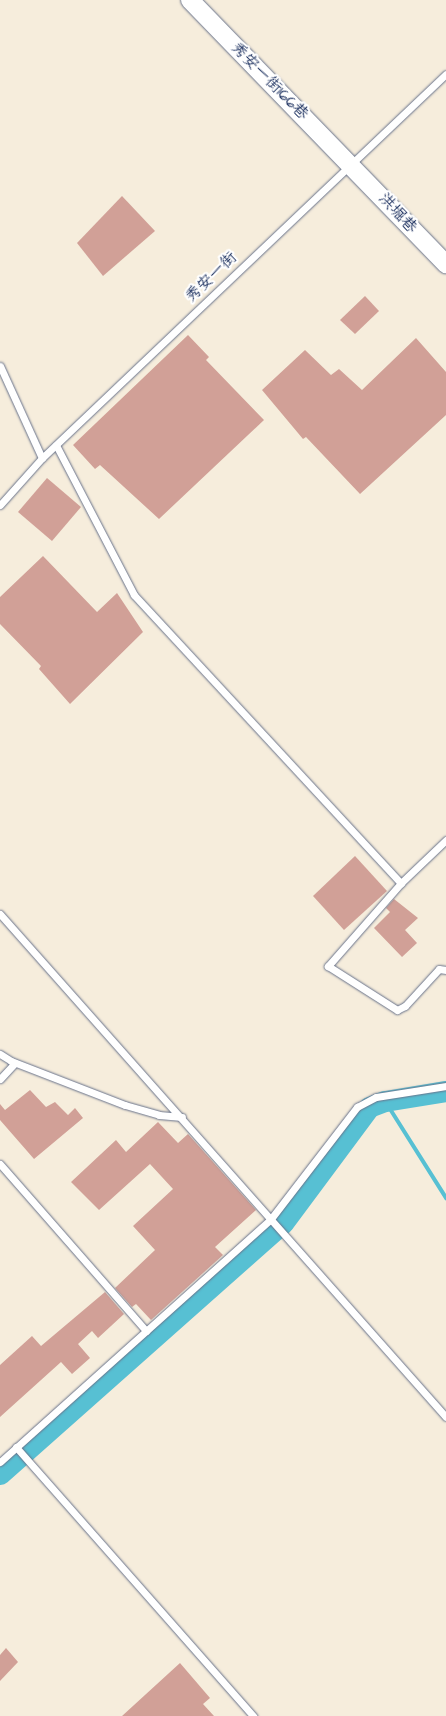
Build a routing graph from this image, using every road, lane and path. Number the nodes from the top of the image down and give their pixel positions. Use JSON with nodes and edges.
{"nodes":[{"id":1,"x":190,"y":0,"type":"edge"},
{"id":2,"x":446,"y":74,"type":"edge"},
{"id":3,"x":350,"y":162,"type":"junction"},
{"id":4,"x":446,"y":264,"type":"edge"},
{"id":5,"x":0,"y":366,"type":"edge"},
{"id":6,"x":56,"y":445,"type":"junction"},
{"id":7,"x":42,"y":458,"type":"junction"},
{"id":8,"x":0,"y":505,"type":"edge"},
{"id":9,"x":446,"y":840,"type":"edge"},
{"id":10,"x":401,"y":883,"type":"junction"},
{"id":11,"x":0,"y":914,"type":"edge"},
{"id":12,"x":446,"y":970,"type":"edge"},
{"id":13,"x":0,"y":1054,"type":"edge"},
{"id":14,"x":15,"y":1063,"type":"junction"},
{"id":15,"x":0,"y":1079,"type":"edge"},
{"id":16,"x":446,"y":1086,"type":"edge"},
{"id":17,"x":182,"y":1117,"type":"junction"},
{"id":18,"x":0,"y":1164,"type":"edge"},
{"id":19,"x":270,"y":1220,"type":"junction"},
{"id":20,"x":146,"y":1332,"type":"junction"},
{"id":21,"x":446,"y":1417,"type":"edge"},
{"id":22,"x":16,"y":1448,"type":"junction"},
{"id":23,"x":0,"y":1462,"type":"edge"},
{"id":24,"x":252,"y":1716,"type":"edge"}],
"edges":[{"from":1,"to":3,"type":"street","name":"秀安一街166巷"},
{"from":2,"to":3,"type":"lane","name":"秀安一街"},
{"from":3,"to":4,"type":"street","name":"洪堀巷"},
{"from":3,"to":6,"type":"lane","name":"秀安一街"},
{"from":5,"to":7,"type":"lane"},
{"from":6,"to":7,"type":"lane","name":"秀安一街"},
{"from":6,"to":10,"type":"lane"},
{"from":7,"to":8,"type":"lane","name":"秀安一街"},
{"from":9,"to":10,"type":"lane"},
{"from":10,"to":12,"type":"lane"},
{"from":11,"to":17,"type":"lane"},
{"from":13,"to":14,"type":"lane"},
{"from":14,"to":15,"type":"lane"},
{"from":14,"to":17,"type":"lane"},
{"from":16,"to":19,"type":"lane"},
{"from":17,"to":19,"type":"lane"},
{"from":18,"to":20,"type":"lane"},
{"from":19,"to":20,"type":"lane"},
{"from":19,"to":21,"type":"lane"},
{"from":20,"to":22,"type":"lane"},
{"from":22,"to":23,"type":"lane"},
{"from":22,"to":24,"type":"lane"}]}
